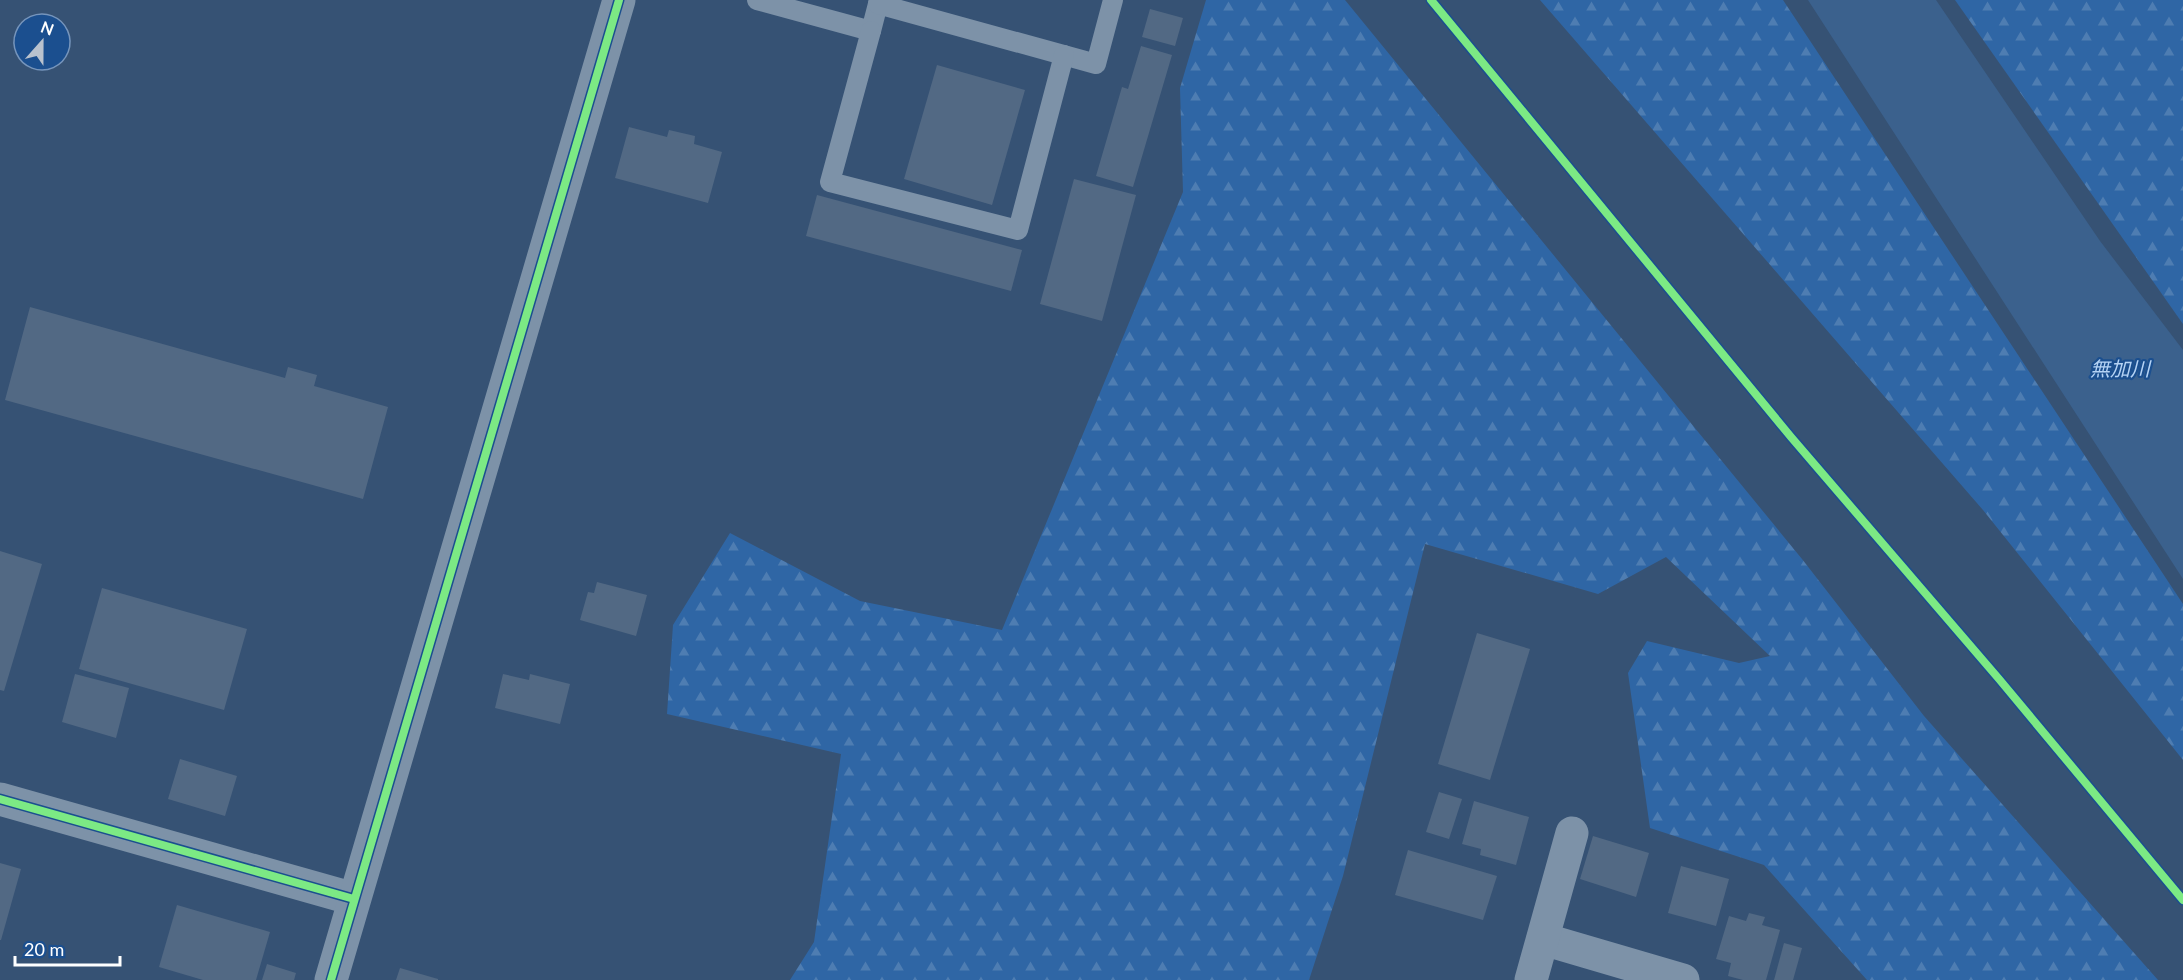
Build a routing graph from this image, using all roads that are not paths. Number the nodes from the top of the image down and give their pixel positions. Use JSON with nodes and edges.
{"nodes":[{"id":1,"x":619,"y":0,"type":"edge"},
{"id":2,"x":757,"y":0,"type":"edge"},
{"id":3,"x":1113,"y":0,"type":"edge"},
{"id":4,"x":879,"y":2,"type":"edge"},
{"id":5,"x":871,"y":31,"type":"junction"},
{"id":6,"x":1064,"y":55,"type":"junction"},
{"id":7,"x":0,"y":799,"type":"edge"},
{"id":8,"x":1572,"y":833,"type":"dead end"},
{"id":9,"x":354,"y":898,"type":"junction"},
{"id":10,"x":1543,"y":939,"type":"junction"},
{"id":11,"x":331,"y":980,"type":"edge"},
{"id":12,"x":1531,"y":980,"type":"edge"},
{"id":13,"x":1683,"y":980,"type":"edge"}],
"edges":[{"from":1,"to":9,"type":"street"},
{"from":2,"to":5,"type":"lane"},
{"from":3,"to":6,"type":"lane"},
{"from":4,"to":5,"type":"lane"},
{"from":4,"to":6,"type":"lane"},
{"from":5,"to":6,"type":"lane"},
{"from":7,"to":9,"type":"street"},
{"from":8,"to":10,"type":"street"},
{"from":9,"to":11,"type":"street"},
{"from":10,"to":12,"type":"street"},
{"from":10,"to":13,"type":"street"}]}
